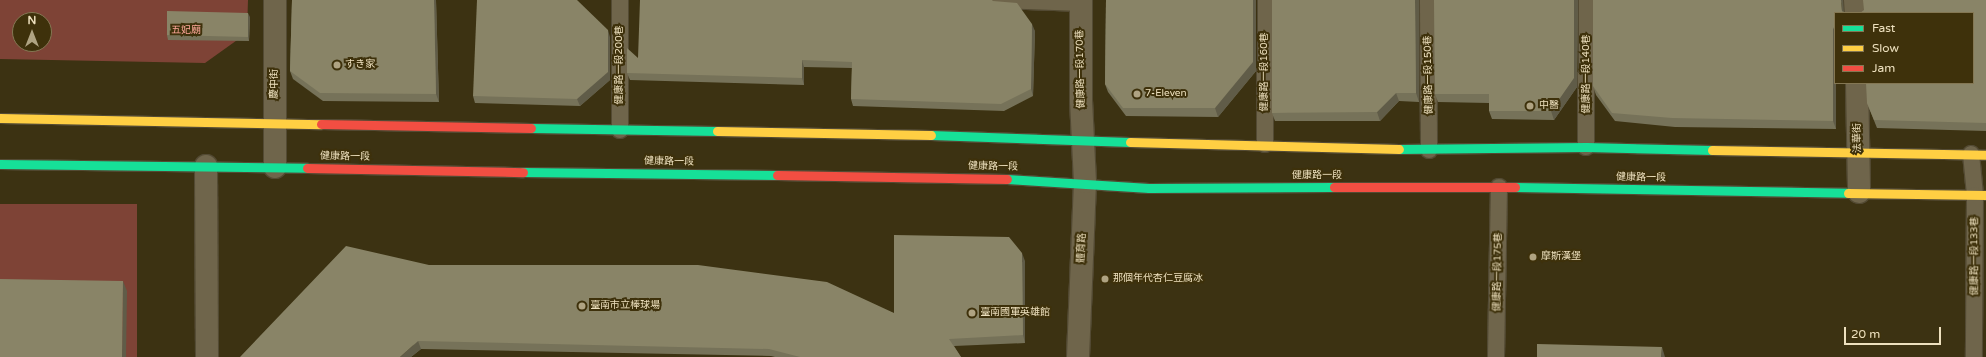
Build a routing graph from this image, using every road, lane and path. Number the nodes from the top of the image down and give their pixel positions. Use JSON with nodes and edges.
{"nodes":[{"id":1,"x":275,"y":0,"type":"edge"},
{"id":2,"x":620,"y":0,"type":"edge"},
{"id":3,"x":1000,"y":0,"type":"edge"},
{"id":4,"x":1266,"y":0,"type":"edge"},
{"id":5,"x":1428,"y":0,"type":"edge"},
{"id":6,"x":1587,"y":0,"type":"edge"},
{"id":7,"x":1855,"y":0,"type":"edge"},
{"id":8,"x":1081,"y":2,"type":"edge"},
{"id":9,"x":1856,"y":12,"type":"edge"},
{"id":10,"x":1857,"y":84,"type":"edge"},
{"id":11,"x":0,"y":118,"type":"edge"},
{"id":12,"x":275,"y":123,"type":"junction"},
{"id":13,"x":620,"y":130,"type":"junction"},
{"id":14,"x":1084,"y":139,"type":"junction"},
{"id":15,"x":1265,"y":144,"type":"junction"},
{"id":16,"x":1586,"y":147,"type":"junction"},
{"id":17,"x":1429,"y":150,"type":"junction"},
{"id":18,"x":1858,"y":154,"type":"junction"},
{"id":19,"x":1978,"y":155,"type":"edge"},
{"id":20,"x":0,"y":164,"type":"edge"},
{"id":21,"x":206,"y":166,"type":"junction"},
{"id":22,"x":275,"y":167,"type":"junction"},
{"id":23,"x":1085,"y":182,"type":"junction"},
{"id":24,"x":1499,"y":187,"type":"junction"},
{"id":25,"x":1859,"y":192,"type":"junction"},
{"id":26,"x":1981,"y":195,"type":"edge"},
{"id":27,"x":207,"y":357,"type":"edge"},
{"id":28,"x":1078,"y":357,"type":"edge"},
{"id":29,"x":1496,"y":357,"type":"edge"},
{"id":30,"x":1974,"y":357,"type":"edge"}],
"edges":[{"from":1,"to":12,"type":"street","name":"慶中街"},
{"from":2,"to":13,"type":"lane","name":"健康路一段200巷"},
{"from":3,"to":8,"type":"lane"},
{"from":4,"to":15,"type":"lane","name":"健康路一段160巷"},
{"from":5,"to":17,"type":"lane","name":"健康路一段150巷"},
{"from":6,"to":16,"type":"lane","name":"健康路一段140巷"},
{"from":7,"to":9,"type":"street"},
{"from":8,"to":14,"type":"street","name":"健康路一段170巷"},
{"from":10,"to":18,"type":"street","name":"法華街"},
{"from":11,"to":12,"type":"street"},
{"from":12,"to":13,"type":"street"},
{"from":12,"to":22,"type":"street","name":"慶中街"},
{"from":13,"to":14,"type":"street"},
{"from":14,"to":15,"type":"street"},
{"from":14,"to":23,"type":"street","name":"體育路"},
{"from":15,"to":17,"type":"street"},
{"from":16,"to":17,"type":"street"},
{"from":16,"to":18,"type":"street"},
{"from":18,"to":19,"type":"street"},
{"from":18,"to":25,"type":"street","name":"法華街"},
{"from":19,"to":26,"type":"lane","name":"健康路一段133巷"},
{"from":20,"to":21,"type":"street","name":"健康路一段"},
{"from":21,"to":22,"type":"street","name":"健康路一段"},
{"from":21,"to":27,"type":"street"},
{"from":22,"to":23,"type":"street","name":"健康路一段"},
{"from":23,"to":24,"type":"street","name":"健康路一段"},
{"from":23,"to":28,"type":"street","name":"體育路"},
{"from":24,"to":25,"type":"street","name":"健康路一段"},
{"from":24,"to":29,"type":"lane","name":"健康路一段175巷"},
{"from":25,"to":26,"type":"street","name":"健康路一段"},
{"from":26,"to":30,"type":"lane","name":"健康路一段133巷"}]}
